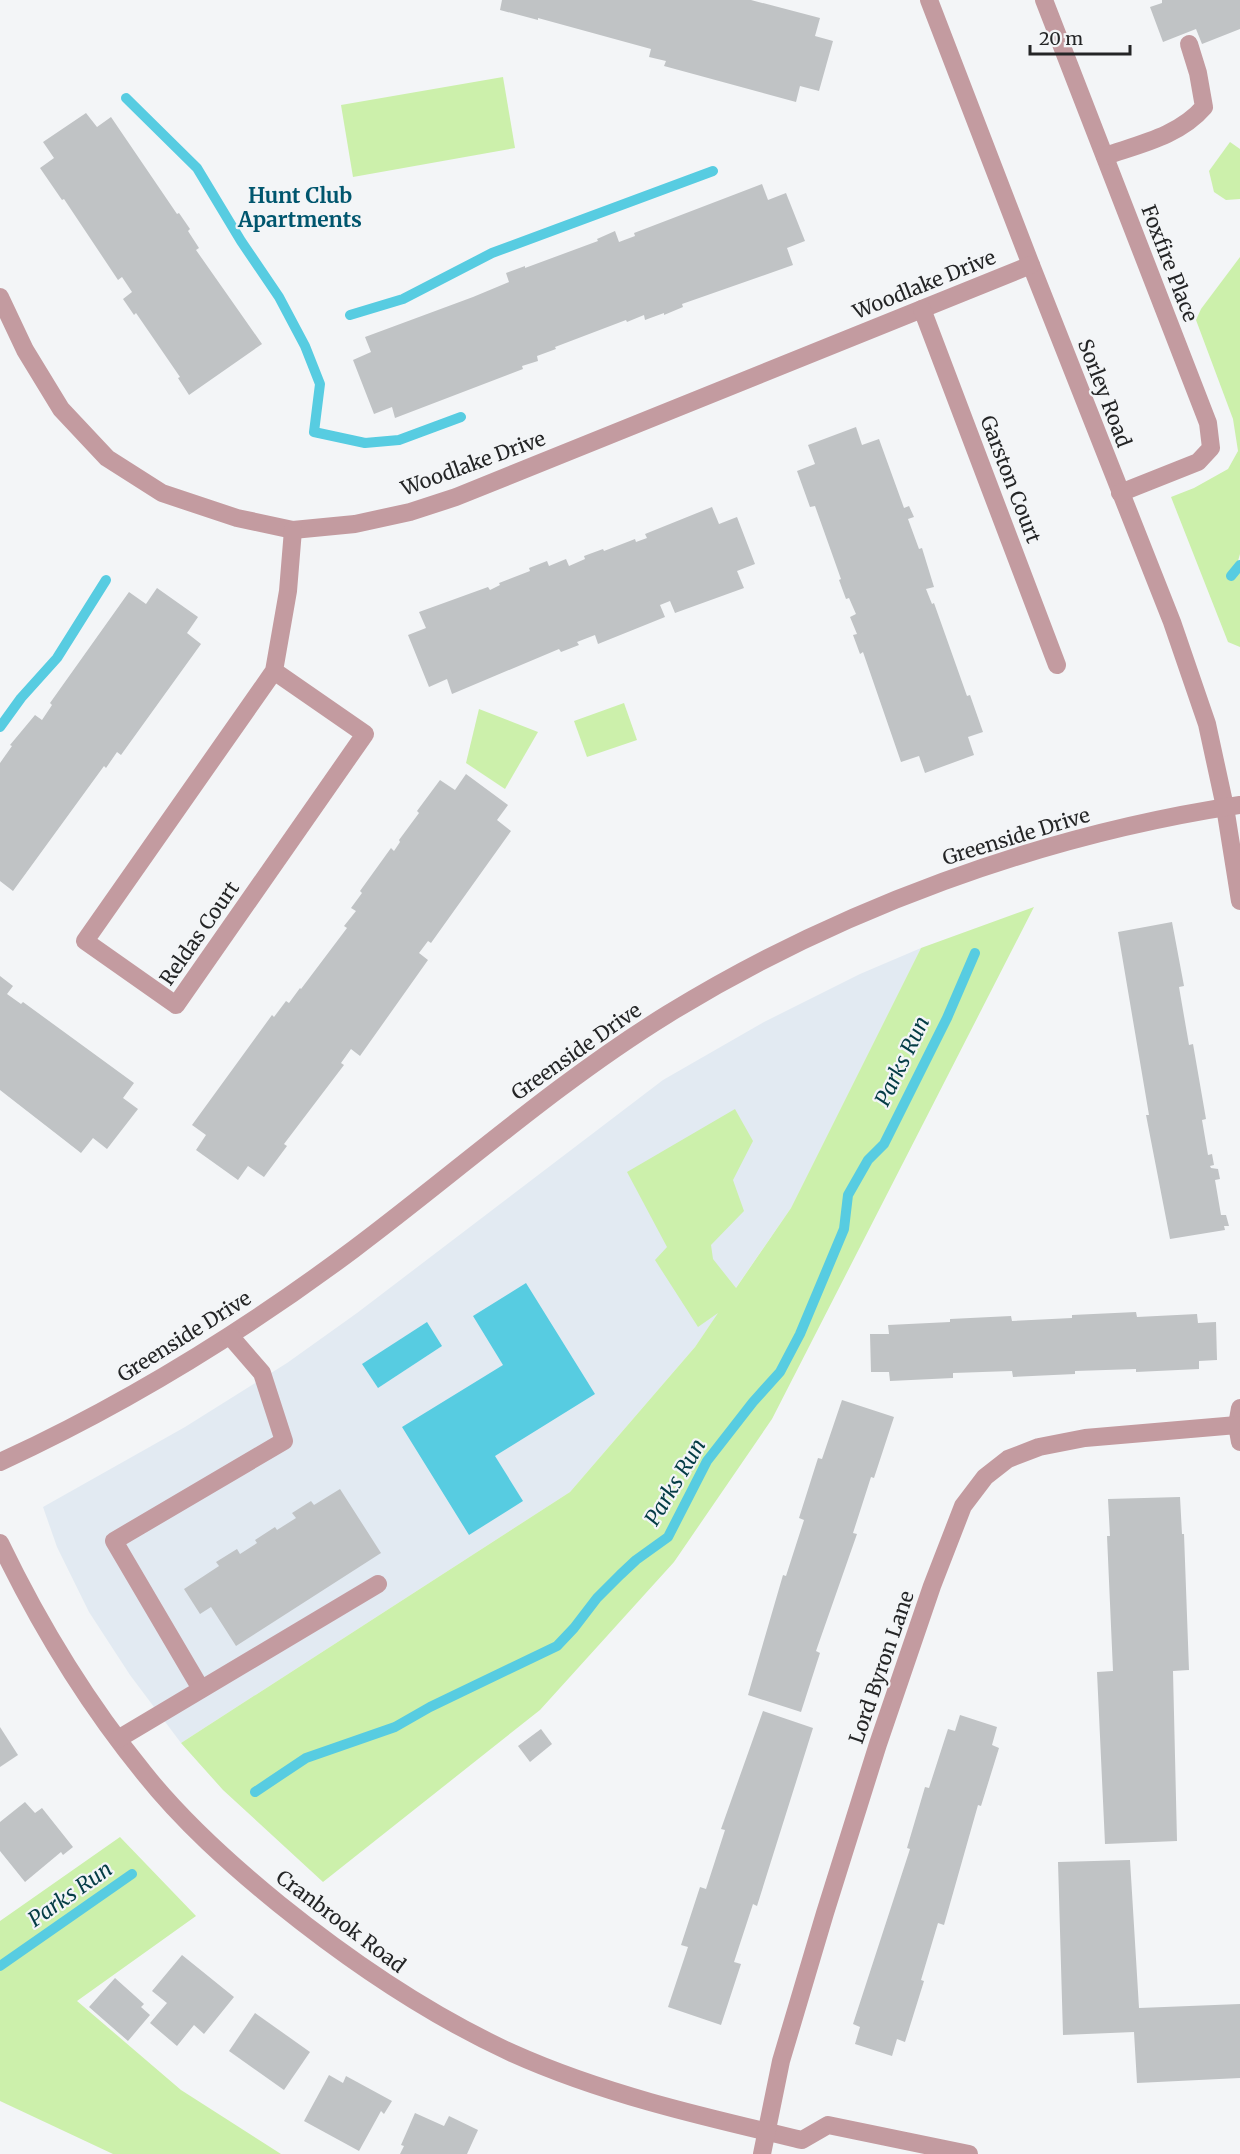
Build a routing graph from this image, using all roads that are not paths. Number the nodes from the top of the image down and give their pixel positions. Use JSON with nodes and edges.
{"nodes":[{"id":1,"x":929,"y":0,"type":"edge"},
{"id":2,"x":1044,"y":0,"type":"edge"},
{"id":3,"x":1189,"y":44,"type":"dead end"},
{"id":4,"x":1105,"y":156,"type":"junction"},
{"id":5,"x":1031,"y":265,"type":"junction"},
{"id":6,"x":0,"y":297,"type":"edge"},
{"id":7,"x":922,"y":309,"type":"junction"},
{"id":8,"x":1120,"y":494,"type":"junction"},
{"id":9,"x":293,"y":530,"type":"junction"},
{"id":10,"x":1057,"y":665,"type":"dead end"},
{"id":11,"x":274,"y":671,"type":"junction"},
{"id":12,"x":1232,"y":806,"type":"edge"},
{"id":13,"x":1240,"y":902,"type":"edge"},
{"id":14,"x":230,"y":1336,"type":"junction"},
{"id":15,"x":1239,"y":1425,"type":"edge"},
{"id":16,"x":0,"y":1462,"type":"edge"},
{"id":17,"x":0,"y":1543,"type":"edge"},
{"id":18,"x":378,"y":1584,"type":"dead end"},
{"id":19,"x":201,"y":1689,"type":"junction"},
{"id":20,"x":118,"y":1739,"type":"junction"},
{"id":21,"x":766,"y":2132,"type":"junction"},
{"id":22,"x":805,"y":2147,"type":"edge"},
{"id":23,"x":762,"y":2154,"type":"edge"},
{"id":24,"x":969,"y":2154,"type":"edge"}],
"edges":[{"from":1,"to":5,"type":"street","name":"Sorley Road"},
{"from":2,"to":4,"type":"street","name":"Foxfire Place"},
{"from":3,"to":4,"type":"street"},
{"from":4,"to":8,"type":"street","name":"Foxfire Place"},
{"from":5,"to":7,"type":"street","name":"Woodlake Drive"},
{"from":5,"to":8,"type":"street","name":"Sorley Road"},
{"from":6,"to":9,"type":"street","name":"Woodlake Drive"},
{"from":7,"to":9,"type":"street","name":"Woodlake Drive"},
{"from":7,"to":10,"type":"street","name":"Garston Court"},
{"from":8,"to":12,"type":"street","name":"Sorley Road"},
{"from":9,"to":11,"type":"street","name":"Reldas Court"},
{"from":11,"to":11,"type":"street","name":"Reldas Court"},
{"from":12,"to":13,"type":"street","name":"Sorley Road"},
{"from":12,"to":14,"type":"street","name":"Greenside Drive"},
{"from":14,"to":16,"type":"street","name":"Greenside Drive"},
{"from":14,"to":19,"type":"street"},
{"from":15,"to":21,"type":"street","name":"Lord Byron Lane"},
{"from":17,"to":20,"type":"street","name":"Cranbrook Road"},
{"from":18,"to":19,"type":"street"},
{"from":19,"to":20,"type":"street"},
{"from":20,"to":21,"type":"street","name":"Cranbrook Road"},
{"from":21,"to":22,"type":"street","name":"Cranbrook Road"},
{"from":21,"to":23,"type":"street","name":"Lord Byron Lane"},
{"from":22,"to":24,"type":"street","name":"Cranbrook Road"}]}
